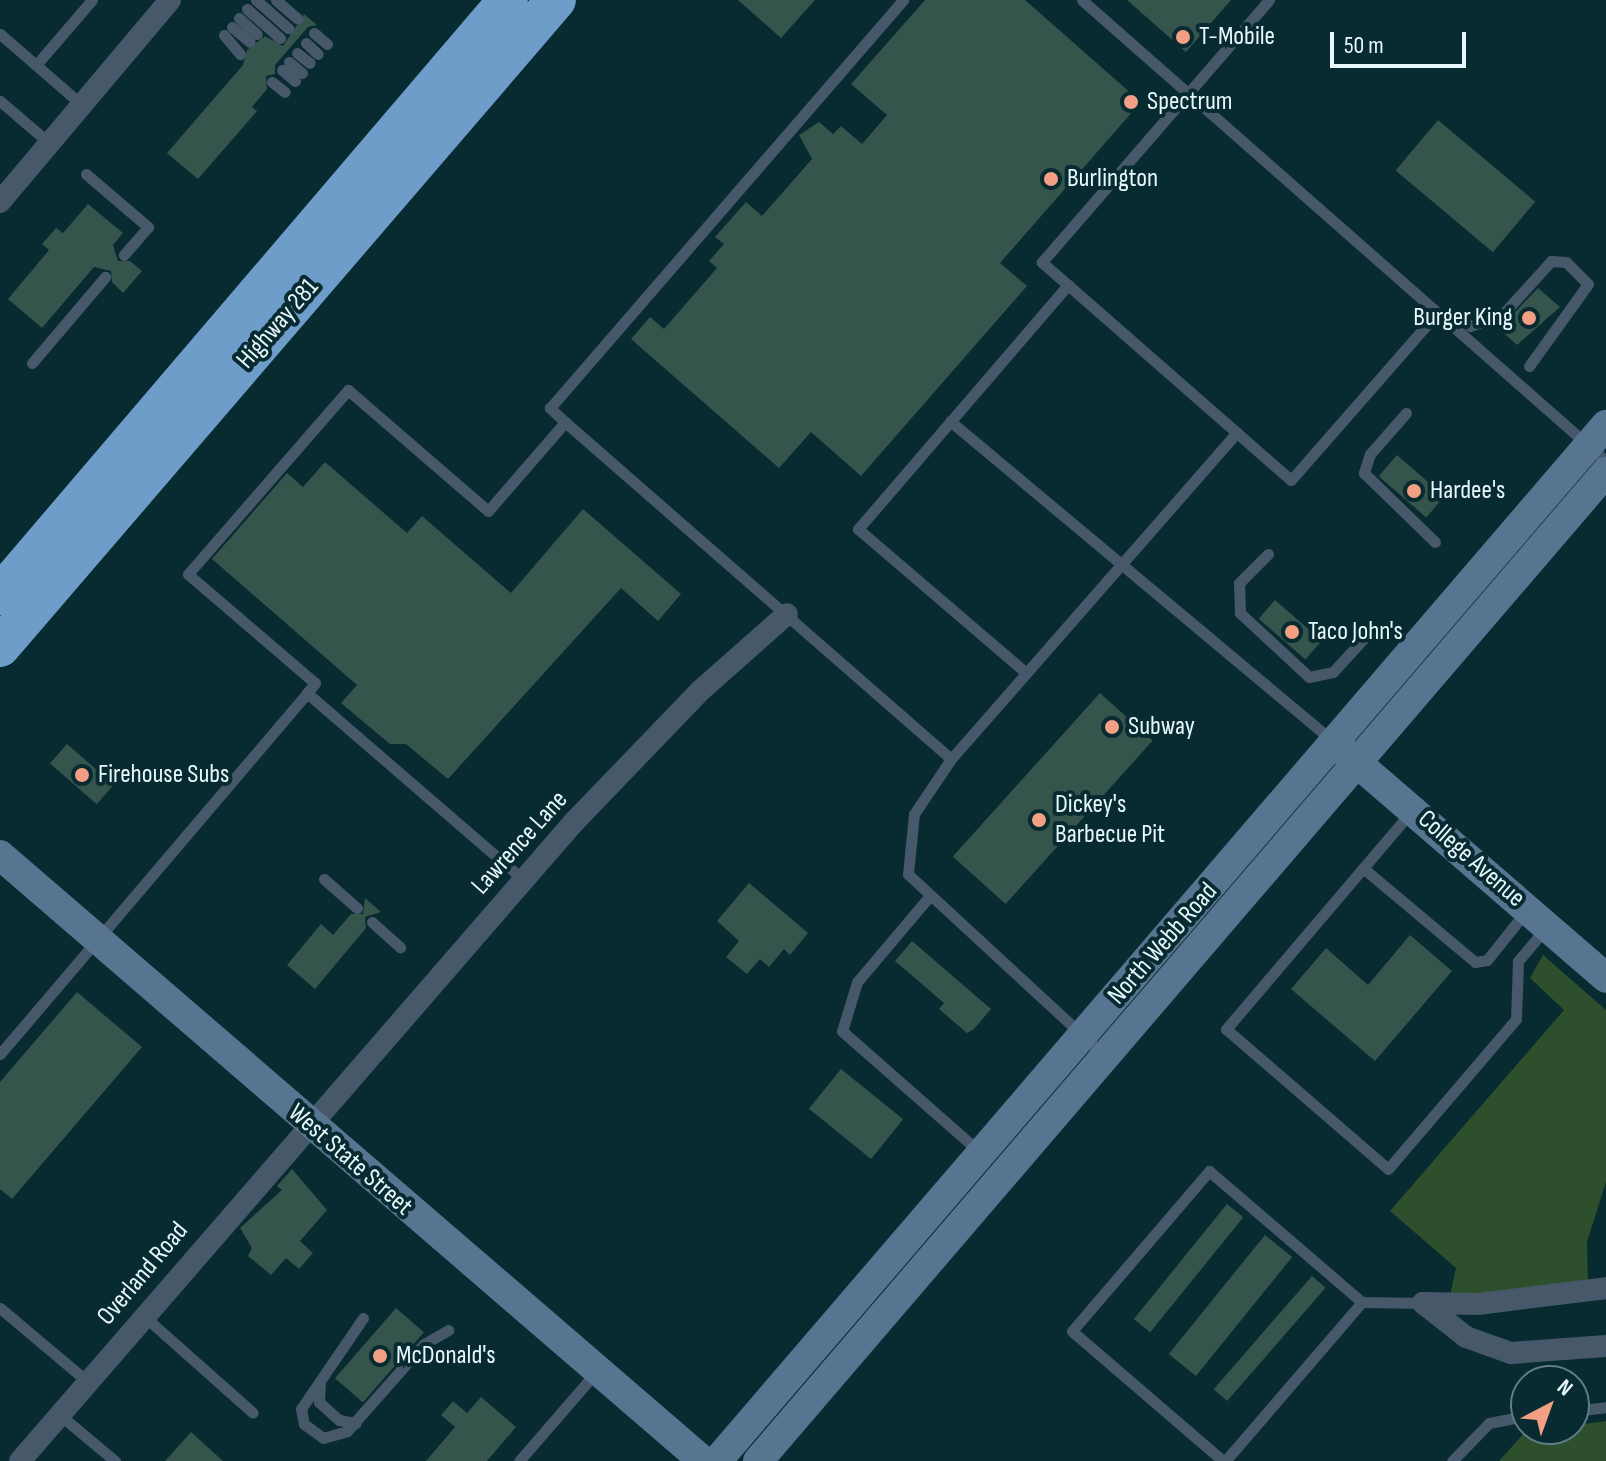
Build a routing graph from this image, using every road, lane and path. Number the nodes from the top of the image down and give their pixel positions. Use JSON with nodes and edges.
{"nodes":[{"id":1,"x":92,"y":0,"type":"edge"},
{"id":2,"x":170,"y":0,"type":"edge"},
{"id":3,"x":276,"y":0,"type":"edge"},
{"id":4,"x":508,"y":0,"type":"edge"},
{"id":5,"x":556,"y":0,"type":"edge"},
{"id":6,"x":903,"y":0,"type":"edge"},
{"id":7,"x":1082,"y":0,"type":"edge"},
{"id":8,"x":1269,"y":0,"type":"edge"},
{"id":9,"x":240,"y":18,"type":"edge"},
{"id":10,"x":297,"y":18,"type":"dead end"},
{"id":11,"x":284,"y":33,"type":"dead end"},
{"id":12,"x":314,"y":33,"type":"dead end"},
{"id":13,"x":0,"y":34,"type":"edge"},
{"id":14,"x":253,"y":38,"type":"dead end"},
{"id":15,"x":327,"y":44,"type":"dead end"},
{"id":16,"x":240,"y":54,"type":"dead end"},
{"id":17,"x":36,"y":65,"type":"junction"},
{"id":18,"x":306,"y":68,"type":"joint"},
{"id":19,"x":272,"y":82,"type":"dead end"},
{"id":20,"x":285,"y":92,"type":"dead end"},
{"id":21,"x":1187,"y":94,"type":"junction"},
{"id":22,"x":1,"y":103,"type":"edge"},
{"id":23,"x":82,"y":105,"type":"junction"},
{"id":24,"x":49,"y":143,"type":"junction"},
{"id":25,"x":86,"y":174,"type":"dead end"},
{"id":26,"x":0,"y":202,"type":"edge"},
{"id":27,"x":124,"y":255,"type":"dead end"},
{"id":28,"x":105,"y":277,"type":"dead end"},
{"id":29,"x":1068,"y":285,"type":"junction"},
{"id":30,"x":1437,"y":313,"type":"junction"},
{"id":31,"x":1470,"y":326,"type":"dead end"},
{"id":32,"x":32,"y":363,"type":"dead end"},
{"id":33,"x":1529,"y":366,"type":"dead end"},
{"id":34,"x":1406,"y":413,"type":"dead end"},
{"id":35,"x":950,"y":421,"type":"junction"},
{"id":36,"x":565,"y":422,"type":"junction"},
{"id":37,"x":1237,"y":432,"type":"junction"},
{"id":38,"x":1600,"y":444,"type":"edge"},
{"id":39,"x":1606,"y":472,"type":"edge"},
{"id":40,"x":1435,"y":542,"type":"dead end"},
{"id":41,"x":1268,"y":554,"type":"dead end"},
{"id":42,"x":1118,"y":566,"type":"junction"},
{"id":43,"x":0,"y":595,"type":"edge"},
{"id":44,"x":787,"y":614,"type":"junction"},
{"id":45,"x":1365,"y":637,"type":"dead end"},
{"id":46,"x":0,"y":647,"type":"edge"},
{"id":47,"x":1025,"y":672,"type":"junction"},
{"id":48,"x":307,"y":693,"type":"junction"},
{"id":49,"x":1346,"y":752,"type":"junction"},
{"id":50,"x":951,"y":759,"type":"junction"},
{"id":51,"x":1413,"y":810,"type":"junction"},
{"id":52,"x":0,"y":855,"type":"edge"},
{"id":53,"x":1363,"y":868,"type":"junction"},
{"id":54,"x":324,"y":879,"type":"dead end"},
{"id":55,"x":524,"y":880,"type":"junction"},
{"id":56,"x":928,"y":898,"type":"junction"},
{"id":57,"x":357,"y":908,"type":"dead end"},
{"id":58,"x":1538,"y":917,"type":"junction"},
{"id":59,"x":372,"y":922,"type":"dead end"},
{"id":60,"x":96,"y":939,"type":"junction"},
{"id":61,"x":400,"y":947,"type":"dead end"},
{"id":62,"x":1606,"y":978,"type":"edge"},
{"id":63,"x":1094,"y":1047,"type":"junction"},
{"id":64,"x":0,"y":1054,"type":"edge"},
{"id":65,"x":308,"y":1123,"type":"junction"},
{"id":66,"x":982,"y":1154,"type":"junction"},
{"id":67,"x":1606,"y":1288,"type":"edge"},
{"id":68,"x":1362,"y":1302,"type":"junction"},
{"id":69,"x":1423,"y":1303,"type":"junction"},
{"id":70,"x":0,"y":1308,"type":"edge"},
{"id":71,"x":144,"y":1316,"type":"junction"},
{"id":72,"x":363,"y":1318,"type":"dead end"},
{"id":73,"x":448,"y":1330,"type":"dead end"},
{"id":74,"x":1606,"y":1346,"type":"edge"},
{"id":75,"x":596,"y":1372,"type":"junction"},
{"id":76,"x":320,"y":1381,"type":"junction"},
{"id":77,"x":88,"y":1382,"type":"junction"},
{"id":78,"x":253,"y":1413,"type":"dead end"},
{"id":79,"x":60,"y":1415,"type":"junction"},
{"id":80,"x":1510,"y":1419,"type":"edge"},
{"id":81,"x":356,"y":1423,"type":"junction"},
{"id":82,"x":20,"y":1461,"type":"edge"},
{"id":83,"x":115,"y":1461,"type":"edge"},
{"id":84,"x":519,"y":1461,"type":"edge"},
{"id":85,"x":703,"y":1461,"type":"edge"},
{"id":86,"x":717,"y":1461,"type":"edge"},
{"id":87,"x":758,"y":1461,"type":"edge"},
{"id":88,"x":1224,"y":1461,"type":"edge"},
{"id":89,"x":1452,"y":1461,"type":"edge"}],
"edges":[{"from":1,"to":17,"type":"lane"},
{"from":2,"to":23,"type":"street"},
{"from":3,"to":10,"type":"lane"},
{"from":4,"to":43,"type":"highway","name":"Highway 281"},
{"from":5,"to":46,"type":"highway","name":"Highway 281"},
{"from":6,"to":36,"type":"lane"},
{"from":7,"to":21,"type":"lane"},
{"from":8,"to":21,"type":"lane"},
{"from":9,"to":11,"type":"lane"},
{"from":9,"to":14,"type":"lane"},
{"from":9,"to":16,"type":"lane"},
{"from":12,"to":15,"type":"lane"},
{"from":13,"to":17,"type":"lane"},
{"from":17,"to":23,"type":"lane"},
{"from":18,"to":18,"type":"lane"},
{"from":19,"to":20,"type":"lane"},
{"from":21,"to":29,"type":"lane"},
{"from":21,"to":30,"type":"lane"},
{"from":22,"to":24,"type":"lane"},
{"from":23,"to":24,"type":"street"},
{"from":24,"to":26,"type":"street"},
{"from":25,"to":27,"type":"lane"},
{"from":28,"to":32,"type":"lane"},
{"from":29,"to":35,"type":"lane"},
{"from":29,"to":37,"type":"lane"},
{"from":30,"to":37,"type":"lane"},
{"from":30,"to":38,"type":"lane"},
{"from":31,"to":33,"type":"lane"},
{"from":34,"to":40,"type":"lane"},
{"from":35,"to":42,"type":"lane"},
{"from":35,"to":47,"type":"lane"},
{"from":36,"to":44,"type":"lane"},
{"from":36,"to":48,"type":"lane"},
{"from":37,"to":42,"type":"lane"},
{"from":38,"to":49,"type":"main road","name":"North Webb Road"},
{"from":39,"to":49,"type":"main road","name":"North Webb Road"},
{"from":41,"to":45,"type":"lane"},
{"from":42,"to":47,"type":"lane"},
{"from":42,"to":49,"type":"lane"},
{"from":44,"to":50,"type":"lane"},
{"from":44,"to":55,"type":"street","name":"Lawrence Lane"},
{"from":47,"to":50,"type":"lane"},
{"from":48,"to":55,"type":"lane"},
{"from":48,"to":60,"type":"lane"},
{"from":49,"to":51,"type":"main road","name":"College Avenue"},
{"from":49,"to":63,"type":"main road","name":"North Webb Road"},
{"from":50,"to":56,"type":"lane"},
{"from":51,"to":53,"type":"lane"},
{"from":51,"to":58,"type":"main road","name":"College Avenue"},
{"from":52,"to":60,"type":"main road","name":"West State Street"},
{"from":53,"to":58,"type":"lane"},
{"from":53,"to":58,"type":"lane"},
{"from":54,"to":57,"type":"lane"},
{"from":55,"to":65,"type":"street","name":"Lawrence Lane"},
{"from":56,"to":63,"type":"lane"},
{"from":56,"to":66,"type":"lane"},
{"from":58,"to":62,"type":"main road","name":"College Avenue"},
{"from":59,"to":61,"type":"lane"},
{"from":60,"to":64,"type":"lane"},
{"from":60,"to":65,"type":"main road","name":"West State Street"},
{"from":63,"to":66,"type":"main road","name":"North Webb Road"},
{"from":63,"to":87,"type":"main road","name":"North Webb Road"},
{"from":65,"to":71,"type":"street","name":"Overland Road"},
{"from":65,"to":75,"type":"main road","name":"West State Street"},
{"from":66,"to":86,"type":"main road","name":"North Webb Road"},
{"from":67,"to":69,"type":"street"},
{"from":68,"to":69,"type":"lane"},
{"from":68,"to":88,"type":"lane"},
{"from":68,"to":88,"type":"lane"},
{"from":69,"to":74,"type":"street"},
{"from":70,"to":77,"type":"lane"},
{"from":71,"to":77,"type":"street","name":"Overland Road"},
{"from":71,"to":78,"type":"lane"},
{"from":72,"to":76,"type":"lane"},
{"from":73,"to":81,"type":"lane"},
{"from":75,"to":84,"type":"lane"},
{"from":75,"to":85,"type":"main road","name":"West State Street"},
{"from":76,"to":81,"type":"lane"},
{"from":76,"to":81,"type":"lane"},
{"from":77,"to":79,"type":"street","name":"Overland Road"},
{"from":79,"to":82,"type":"street","name":"Overland Road"},
{"from":79,"to":83,"type":"lane"},
{"from":80,"to":89,"type":"lane"}]}
